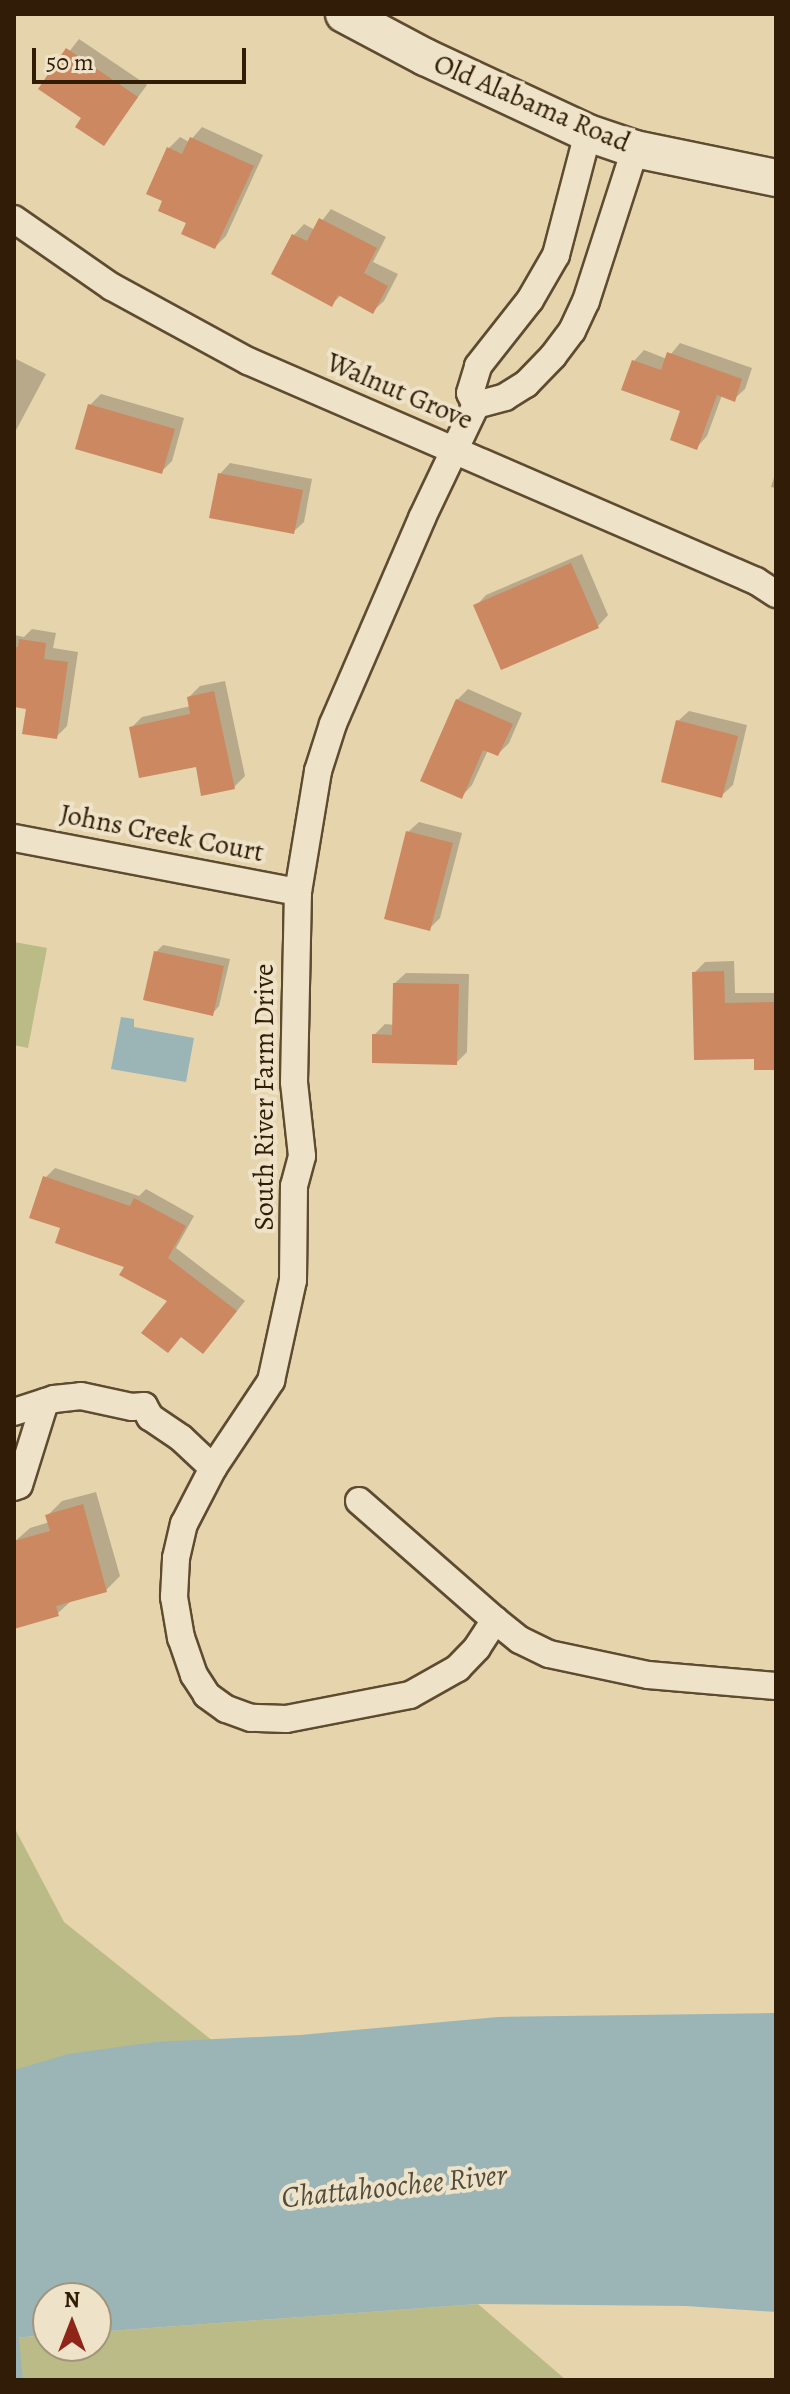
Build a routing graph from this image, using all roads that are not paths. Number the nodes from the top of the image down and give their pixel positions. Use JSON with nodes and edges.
{"nodes":[{"id":1,"x":344,"y":14,"type":"edge"},
{"id":2,"x":588,"y":133,"type":"junction"},
{"id":3,"x":635,"y":149,"type":"junction"},
{"id":4,"x":776,"y":178,"type":"edge"},
{"id":5,"x":14,"y":219,"type":"edge"},
{"id":6,"x":476,"y":405,"type":"junction"},
{"id":7,"x":456,"y":450,"type":"junction"},
{"id":8,"x":776,"y":594,"type":"edge"},
{"id":9,"x":14,"y":838,"type":"edge"},
{"id":10,"x":298,"y":892,"type":"junction"},
{"id":11,"x":45,"y":1402,"type":"junction"},
{"id":12,"x":14,"y":1412,"type":"edge"},
{"id":13,"x":213,"y":1468,"type":"junction"},
{"id":14,"x":14,"y":1487,"type":"edge"},
{"id":15,"x":359,"y":1501,"type":"dead end"},
{"id":16,"x":495,"y":1620,"type":"junction"},
{"id":17,"x":776,"y":1686,"type":"edge"}],
"edges":[{"from":1,"to":2,"type":"main road","name":"Old Alabama Road"},
{"from":2,"to":3,"type":"main road","name":"Old Alabama Road"},
{"from":2,"to":6,"type":"street","name":"South River Farm Drive"},
{"from":3,"to":4,"type":"main road","name":"Old Alabama Road"},
{"from":3,"to":6,"type":"street"},
{"from":5,"to":7,"type":"street","name":"Walnut Grove"},
{"from":6,"to":7,"type":"street","name":"South River Farm Drive"},
{"from":7,"to":8,"type":"street","name":"Walnut Grove"},
{"from":7,"to":10,"type":"street","name":"South River Farm Drive"},
{"from":9,"to":10,"type":"street","name":"Johns Creek Court"},
{"from":10,"to":13,"type":"street","name":"South River Farm Drive"},
{"from":11,"to":12,"type":"street"},
{"from":11,"to":13,"type":"street"},
{"from":11,"to":14,"type":"street"},
{"from":13,"to":16,"type":"street","name":"South River Farm Drive"},
{"from":15,"to":16,"type":"street"},
{"from":16,"to":17,"type":"street"}]}
